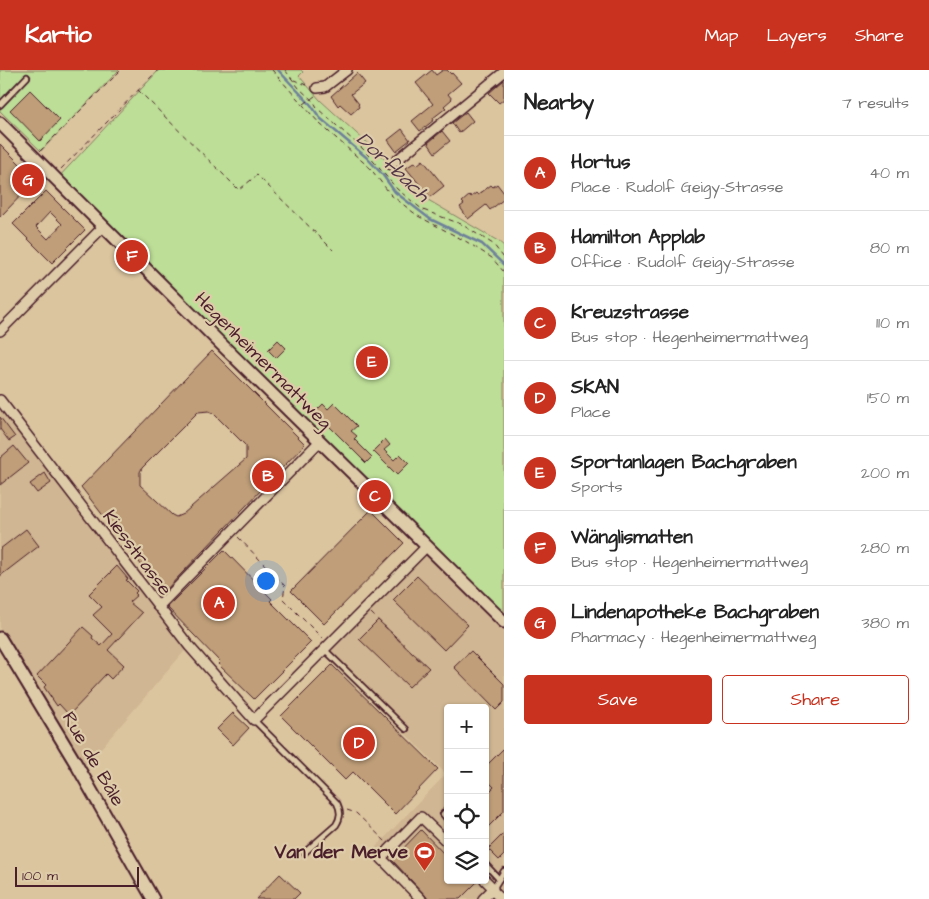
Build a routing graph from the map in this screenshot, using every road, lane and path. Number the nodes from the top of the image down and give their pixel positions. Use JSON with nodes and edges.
{"nodes":[{"id":1,"x":121,"y":70,"type":"edge"},
{"id":2,"x":158,"y":70,"type":"edge"},
{"id":3,"x":272,"y":70,"type":"edge"},
{"id":4,"x":347,"y":70,"type":"edge"},
{"id":5,"x":504,"y":72,"type":"edge"},
{"id":6,"x":27,"y":77,"type":"dead end"},
{"id":7,"x":294,"y":80,"type":"dead end"},
{"id":8,"x":318,"y":88,"type":"joint"},
{"id":9,"x":138,"y":90,"type":"junction"},
{"id":10,"x":309,"y":100,"type":"dead end"},
{"id":11,"x":0,"y":105,"type":"edge"},
{"id":12,"x":303,"y":106,"type":"junction"},
{"id":13,"x":0,"y":123,"type":"edge"},
{"id":14,"x":34,"y":158,"type":"junction"},
{"id":15,"x":391,"y":165,"type":"dead end"},
{"id":16,"x":53,"y":177,"type":"junction"},
{"id":17,"x":103,"y":227,"type":"junction"},
{"id":18,"x":333,"y":250,"type":"dead end"},
{"id":19,"x":504,"y":272,"type":"edge"},
{"id":20,"x":0,"y":331,"type":"edge"},
{"id":21,"x":0,"y":400,"type":"edge"},
{"id":22,"x":320,"y":442,"type":"junction"},
{"id":23,"x":232,"y":531,"type":"junction"},
{"id":24,"x":427,"y":546,"type":"junction"},
{"id":25,"x":158,"y":607,"type":"junction"},
{"id":26,"x":365,"y":607,"type":"junction"},
{"id":27,"x":504,"y":622,"type":"edge"},
{"id":28,"x":0,"y":638,"type":"edge"},
{"id":29,"x":326,"y":647,"type":"junction"},
{"id":30,"x":423,"y":664,"type":"dead end"},
{"id":31,"x":254,"y":720,"type":"junction"},
{"id":32,"x":406,"y":729,"type":"dead end"},
{"id":33,"x":339,"y":808,"type":"junction"},
{"id":34,"x":444,"y":839,"type":"edge"},
{"id":35,"x":395,"y":844,"type":"junction"},
{"id":36,"x":304,"y":853,"type":"dead end"},
{"id":37,"x":504,"y":871,"type":"edge"},
{"id":38,"x":489,"y":873,"type":"edge"},
{"id":39,"x":489,"y":882,"type":"edge"},
{"id":40,"x":495,"y":886,"type":"junction"},
{"id":41,"x":153,"y":899,"type":"edge"},
{"id":42,"x":421,"y":899,"type":"edge"},
{"id":43,"x":483,"y":899,"type":"edge"},
{"id":44,"x":502,"y":899,"type":"edge"}],
"edges":[{"from":1,"to":14,"type":"path"},
{"from":2,"to":9,"type":"path"},
{"from":3,"to":12,"type":"path"},
{"from":4,"to":8,"type":"street"},
{"from":5,"to":15,"type":"street"},
{"from":6,"to":11,"type":"lane"},
{"from":7,"to":8,"type":"path"},
{"from":9,"to":16,"type":"path"},
{"from":9,"to":18,"type":"path"},
{"from":10,"to":12,"type":"path"},
{"from":12,"to":19,"type":"path"},
{"from":13,"to":14,"type":"street","name":"Hegenheimermattweg"},
{"from":14,"to":16,"type":"street","name":"Hegenheimermattweg"},
{"from":16,"to":17,"type":"street","name":"Hegenheimermattweg"},
{"from":17,"to":20,"type":"street"},
{"from":17,"to":22,"type":"street","name":"Hegenheimermattweg"},
{"from":21,"to":25,"type":"street","name":"Kiesstrasse"},
{"from":22,"to":23,"type":"street"},
{"from":22,"to":24,"type":"street","name":"Hegenheimermattweg"},
{"from":23,"to":25,"type":"street"},
{"from":23,"to":29,"type":"path"},
{"from":24,"to":26,"type":"street"},
{"from":24,"to":27,"type":"street","name":"Hegenheimermattweg"},
{"from":25,"to":31,"type":"street","name":"Kiesstrasse"},
{"from":26,"to":29,"type":"street"},
{"from":26,"to":30,"type":"path"},
{"from":28,"to":41,"type":"street","name":"Rue de Bâle"},
{"from":29,"to":31,"type":"street"},
{"from":29,"to":32,"type":"lane"},
{"from":31,"to":33,"type":"lane"},
{"from":33,"to":35,"type":"path"},
{"from":33,"to":36,"type":"lane"},
{"from":34,"to":35,"type":"street"},
{"from":35,"to":42,"type":"street"},
{"from":37,"to":40,"type":"lane"},
{"from":38,"to":40,"type":"lane"},
{"from":39,"to":40,"type":"street"},
{"from":40,"to":43,"type":"street"},
{"from":40,"to":44,"type":"street"}]}
